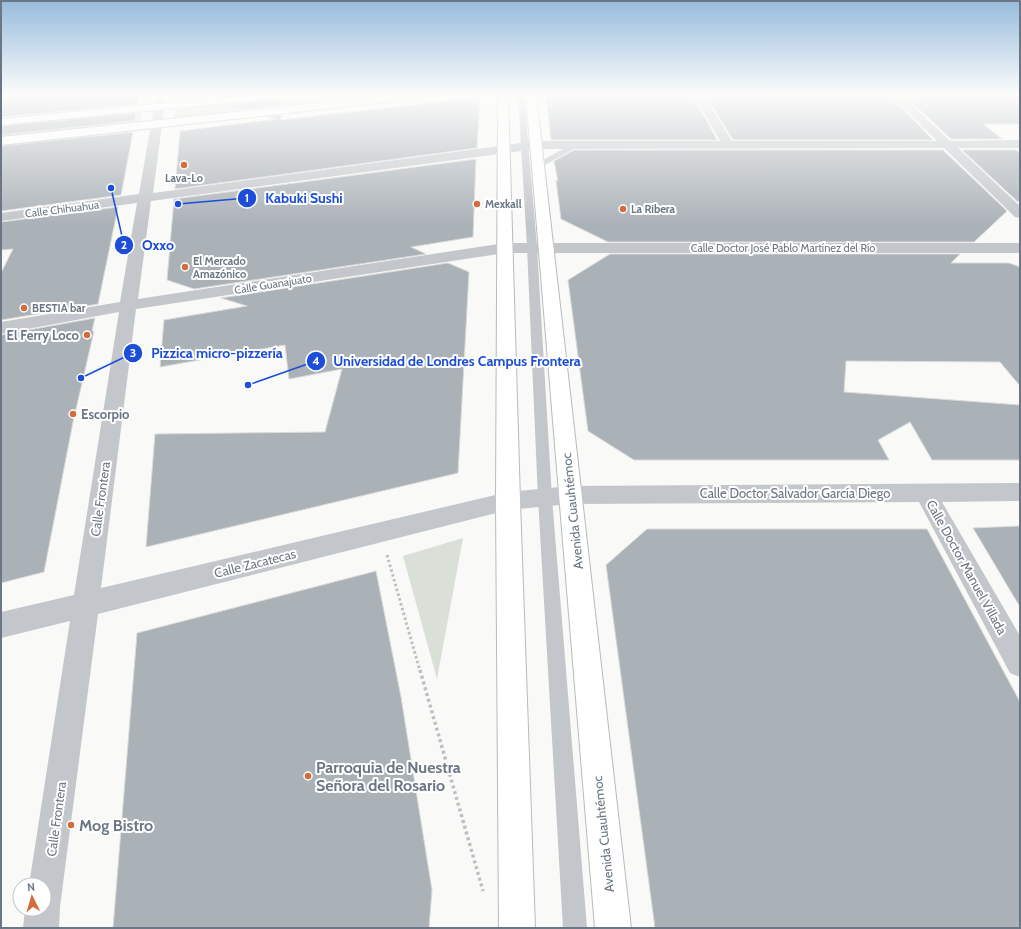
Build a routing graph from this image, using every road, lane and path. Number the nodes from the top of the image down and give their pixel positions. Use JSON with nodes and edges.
{"nodes":[{"id":1,"x":14,"y":138,"type":"edge"},
{"id":2,"x":155,"y":138,"type":"edge"},
{"id":3,"x":504,"y":138,"type":"edge"},
{"id":4,"x":529,"y":138,"type":"edge"},
{"id":5,"x":530,"y":138,"type":"edge"},
{"id":6,"x":725,"y":138,"type":"edge"},
{"id":7,"x":943,"y":138,"type":"edge"},
{"id":8,"x":1,"y":141,"type":"edge"},
{"id":9,"x":577,"y":144,"type":"junction"},
{"id":10,"x":728,"y":144,"type":"junction"},
{"id":11,"x":949,"y":144,"type":"junction"},
{"id":12,"x":1020,"y":144,"type":"edge"},
{"id":13,"x":530,"y":146,"type":"junction"},
{"id":14,"x":504,"y":151,"type":"junction"},
{"id":15,"x":538,"y":165,"type":"junction"},
{"id":16,"x":146,"y":198,"type":"junction"},
{"id":17,"x":1020,"y":214,"type":"edge"},
{"id":18,"x":1,"y":217,"type":"edge"},
{"id":19,"x":539,"y":247,"type":"junction"},
{"id":20,"x":505,"y":248,"type":"junction"},
{"id":21,"x":1020,"y":248,"type":"edge"},
{"id":22,"x":130,"y":306,"type":"junction"},
{"id":23,"x":1,"y":328,"type":"edge"},
{"id":24,"x":925,"y":492,"type":"junction"},
{"id":25,"x":1020,"y":492,"type":"edge"},
{"id":26,"x":558,"y":496,"type":"junction"},
{"id":27,"x":508,"y":501,"type":"junction"},
{"id":28,"x":380,"y":532,"type":"junction"},
{"id":29,"x":86,"y":604,"type":"junction"},
{"id":30,"x":1,"y":625,"type":"edge"},
{"id":31,"x":1020,"y":663,"type":"edge"},
{"id":32,"x":48,"y":877,"type":"edge"},
{"id":33,"x":485,"y":898,"type":"dead end"},
{"id":34,"x":42,"y":917,"type":"edge"},
{"id":35,"x":40,"y":928,"type":"edge"},
{"id":36,"x":517,"y":928,"type":"edge"},
{"id":37,"x":574,"y":928,"type":"edge"},
{"id":38,"x":612,"y":928,"type":"edge"}],
"edges":[{"from":1,"to":8,"type":"main road"},
{"from":2,"to":16,"type":"street","name":"Calle Frontera"},
{"from":3,"to":14,"type":"main road"},
{"from":4,"to":13,"type":"lane"},
{"from":5,"to":13,"type":"main road","name":"Avenida Cuauhtémoc"},
{"from":6,"to":10,"type":"street"},
{"from":7,"to":11,"type":"street"},
{"from":9,"to":10,"type":"street","name":"Calle Chihuahua"},
{"from":9,"to":13,"type":"street","name":"Calle Chihuahua"},
{"from":9,"to":15,"type":"lane"},
{"from":10,"to":11,"type":"street","name":"Calle Chihuahua"},
{"from":11,"to":12,"type":"street","name":"Calle Chihuahua"},
{"from":11,"to":17,"type":"street"},
{"from":13,"to":14,"type":"street","name":"Calle Chihuahua"},
{"from":13,"to":15,"type":"main road","name":"Avenida Cuauhtémoc"},
{"from":13,"to":19,"type":"lane"},
{"from":14,"to":16,"type":"street","name":"Calle Chihuahua"},
{"from":14,"to":20,"type":"main road"},
{"from":15,"to":19,"type":"main road","name":"Avenida Cuauhtémoc"},
{"from":16,"to":18,"type":"street","name":"Calle Chihuahua"},
{"from":16,"to":22,"type":"street","name":"Calle Frontera"},
{"from":19,"to":20,"type":"street","name":"Calle Guanajuato"},
{"from":19,"to":21,"type":"street","name":"Calle Doctor José Pablo Martínez del Río"},
{"from":19,"to":26,"type":"main road","name":"Avenida Cuauhtémoc"},
{"from":19,"to":26,"type":"lane"},
{"from":20,"to":22,"type":"street","name":"Calle Guanajuato"},
{"from":20,"to":27,"type":"main road"},
{"from":22,"to":23,"type":"street","name":"Calle Guanajuato"},
{"from":22,"to":29,"type":"street","name":"Calle Frontera"},
{"from":24,"to":25,"type":"street","name":"Calle Doctor Salvador García Diego"},
{"from":24,"to":26,"type":"street","name":"Calle Doctor Salvador García Diego"},
{"from":24,"to":31,"type":"street","name":"Calle Doctor Manuel Villada"},
{"from":26,"to":27,"type":"street","name":"Calle Doctor Salvador García Diego"},
{"from":26,"to":37,"type":"lane"},
{"from":26,"to":38,"type":"main road","name":"Avenida Cuauhtémoc"},
{"from":27,"to":28,"type":"street","name":"Calle Zacatecas"},
{"from":27,"to":36,"type":"main road"},
{"from":28,"to":29,"type":"street","name":"Calle Zacatecas"},
{"from":28,"to":33,"type":"path"},
{"from":29,"to":30,"type":"street","name":"Calle Zacatecas"},
{"from":29,"to":32,"type":"street","name":"Calle Frontera"},
{"from":34,"to":35,"type":"street"}]}
